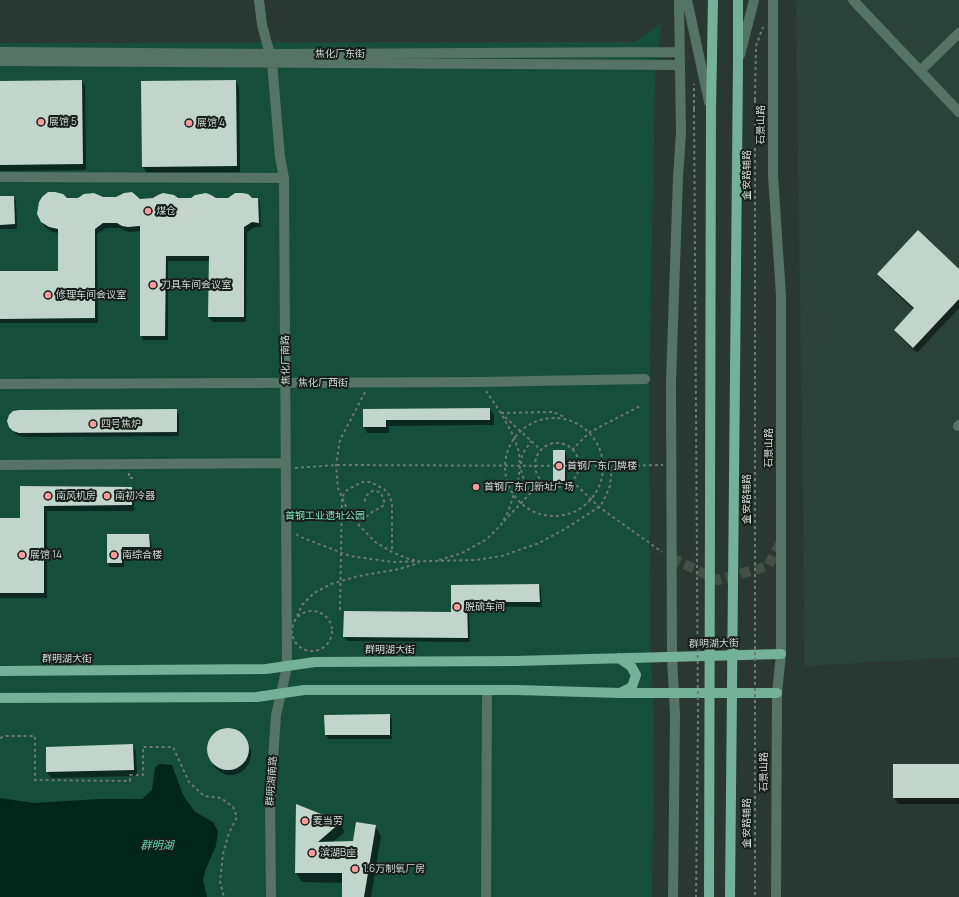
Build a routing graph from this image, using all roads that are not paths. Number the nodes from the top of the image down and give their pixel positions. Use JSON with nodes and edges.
{"nodes":[{"id":1,"x":259,"y":0,"type":"edge"},
{"id":2,"x":679,"y":0,"type":"edge"},
{"id":3,"x":687,"y":0,"type":"edge"},
{"id":4,"x":713,"y":0,"type":"edge"},
{"id":5,"x":738,"y":0,"type":"edge"},
{"id":6,"x":754,"y":0,"type":"edge"},
{"id":7,"x":773,"y":0,"type":"edge"},
{"id":8,"x":852,"y":0,"type":"edge"},
{"id":9,"x":959,"y":33,"type":"edge"},
{"id":10,"x":0,"y":52,"type":"edge"},
{"id":11,"x":680,"y":52,"type":"junction"},
{"id":12,"x":271,"y":58,"type":"junction"},
{"id":13,"x":0,"y":61,"type":"edge"},
{"id":14,"x":738,"y":61,"type":"junction"},
{"id":15,"x":680,"y":65,"type":"junction"},
{"id":16,"x":920,"y":71,"type":"junction"},
{"id":17,"x":711,"y":110,"type":"junction"},
{"id":18,"x":959,"y":112,"type":"edge"},
{"id":19,"x":0,"y":177,"type":"edge"},
{"id":20,"x":284,"y":178,"type":"junction"},
{"id":21,"x":645,"y":379,"type":"dead end"},
{"id":22,"x":286,"y":382,"type":"junction"},
{"id":23,"x":0,"y":384,"type":"edge"},
{"id":24,"x":0,"y":465,"type":"edge"},
{"id":25,"x":286,"y":466,"type":"junction"},
{"id":26,"x":781,"y":654,"type":"junction"},
{"id":27,"x":672,"y":657,"type":"junction"},
{"id":28,"x":619,"y":658,"type":"junction"},
{"id":29,"x":287,"y":667,"type":"junction"},
{"id":30,"x":0,"y":671,"type":"edge"},
{"id":31,"x":487,"y":690,"type":"junction"},
{"id":32,"x":674,"y":692,"type":"junction"},
{"id":33,"x":777,"y":692,"type":"junction"},
{"id":34,"x":620,"y":693,"type":"junction"},
{"id":35,"x":280,"y":694,"type":"junction"},
{"id":36,"x":0,"y":698,"type":"edge"},
{"id":37,"x":271,"y":897,"type":"edge"},
{"id":38,"x":486,"y":897,"type":"edge"},
{"id":39,"x":673,"y":897,"type":"edge"},
{"id":40,"x":709,"y":897,"type":"edge"},
{"id":41,"x":730,"y":897,"type":"edge"},
{"id":42,"x":776,"y":897,"type":"edge"}],
"edges":[{"from":1,"to":12,"type":"street","name":"焦化厂南路"},
{"from":2,"to":11,"type":"street"},
{"from":3,"to":17,"type":"street"},
{"from":4,"to":17,"type":"main road"},
{"from":5,"to":14,"type":"main road"},
{"from":6,"to":14,"type":"street"},
{"from":7,"to":26,"type":"street","name":"石景山路"},
{"from":8,"to":16,"type":"street"},
{"from":9,"to":16,"type":"street"},
{"from":10,"to":12,"type":"street","name":"焦化厂东街"},
{"from":11,"to":12,"type":"street","name":"焦化厂东街"},
{"from":11,"to":15,"type":"street"},
{"from":12,"to":13,"type":"street","name":"焦化厂东街"},
{"from":12,"to":15,"type":"street","name":"焦化厂东街"},
{"from":12,"to":20,"type":"street","name":"焦化厂南路"},
{"from":14,"to":41,"type":"main road","bridge":true},
{"from":15,"to":27,"type":"street"},
{"from":16,"to":18,"type":"street"},
{"from":17,"to":40,"type":"main road","bridge":true},
{"from":19,"to":20,"type":"street"},
{"from":20,"to":22,"type":"street","name":"焦化厂南路"},
{"from":21,"to":22,"type":"street","name":"焦化厂西街"},
{"from":22,"to":23,"type":"street","name":"焦化厂西街"},
{"from":22,"to":25,"type":"street","name":"焦化厂南路"},
{"from":24,"to":25,"type":"street"},
{"from":25,"to":29,"type":"street","name":"焦化厂南路"},
{"from":26,"to":27,"type":"main road","name":"群明湖大街"},
{"from":26,"to":33,"type":"street","name":"石景山路"},
{"from":27,"to":28,"type":"main road","name":"群明湖大街"},
{"from":27,"to":32,"type":"street"},
{"from":28,"to":29,"type":"main road","name":"群明湖大街"},
{"from":28,"to":34,"type":"main road"},
{"from":29,"to":30,"type":"main road","name":"群明湖大街"},
{"from":29,"to":35,"type":"street","name":"群明湖南路"},
{"from":31,"to":34,"type":"main road"},
{"from":31,"to":35,"type":"main road"},
{"from":31,"to":38,"type":"street"},
{"from":32,"to":33,"type":"main road"},
{"from":32,"to":34,"type":"main road"},
{"from":32,"to":39,"type":"street"},
{"from":33,"to":42,"type":"street","name":"石景山路"},
{"from":35,"to":36,"type":"main road"},
{"from":35,"to":37,"type":"street","name":"群明湖南路"}]}
